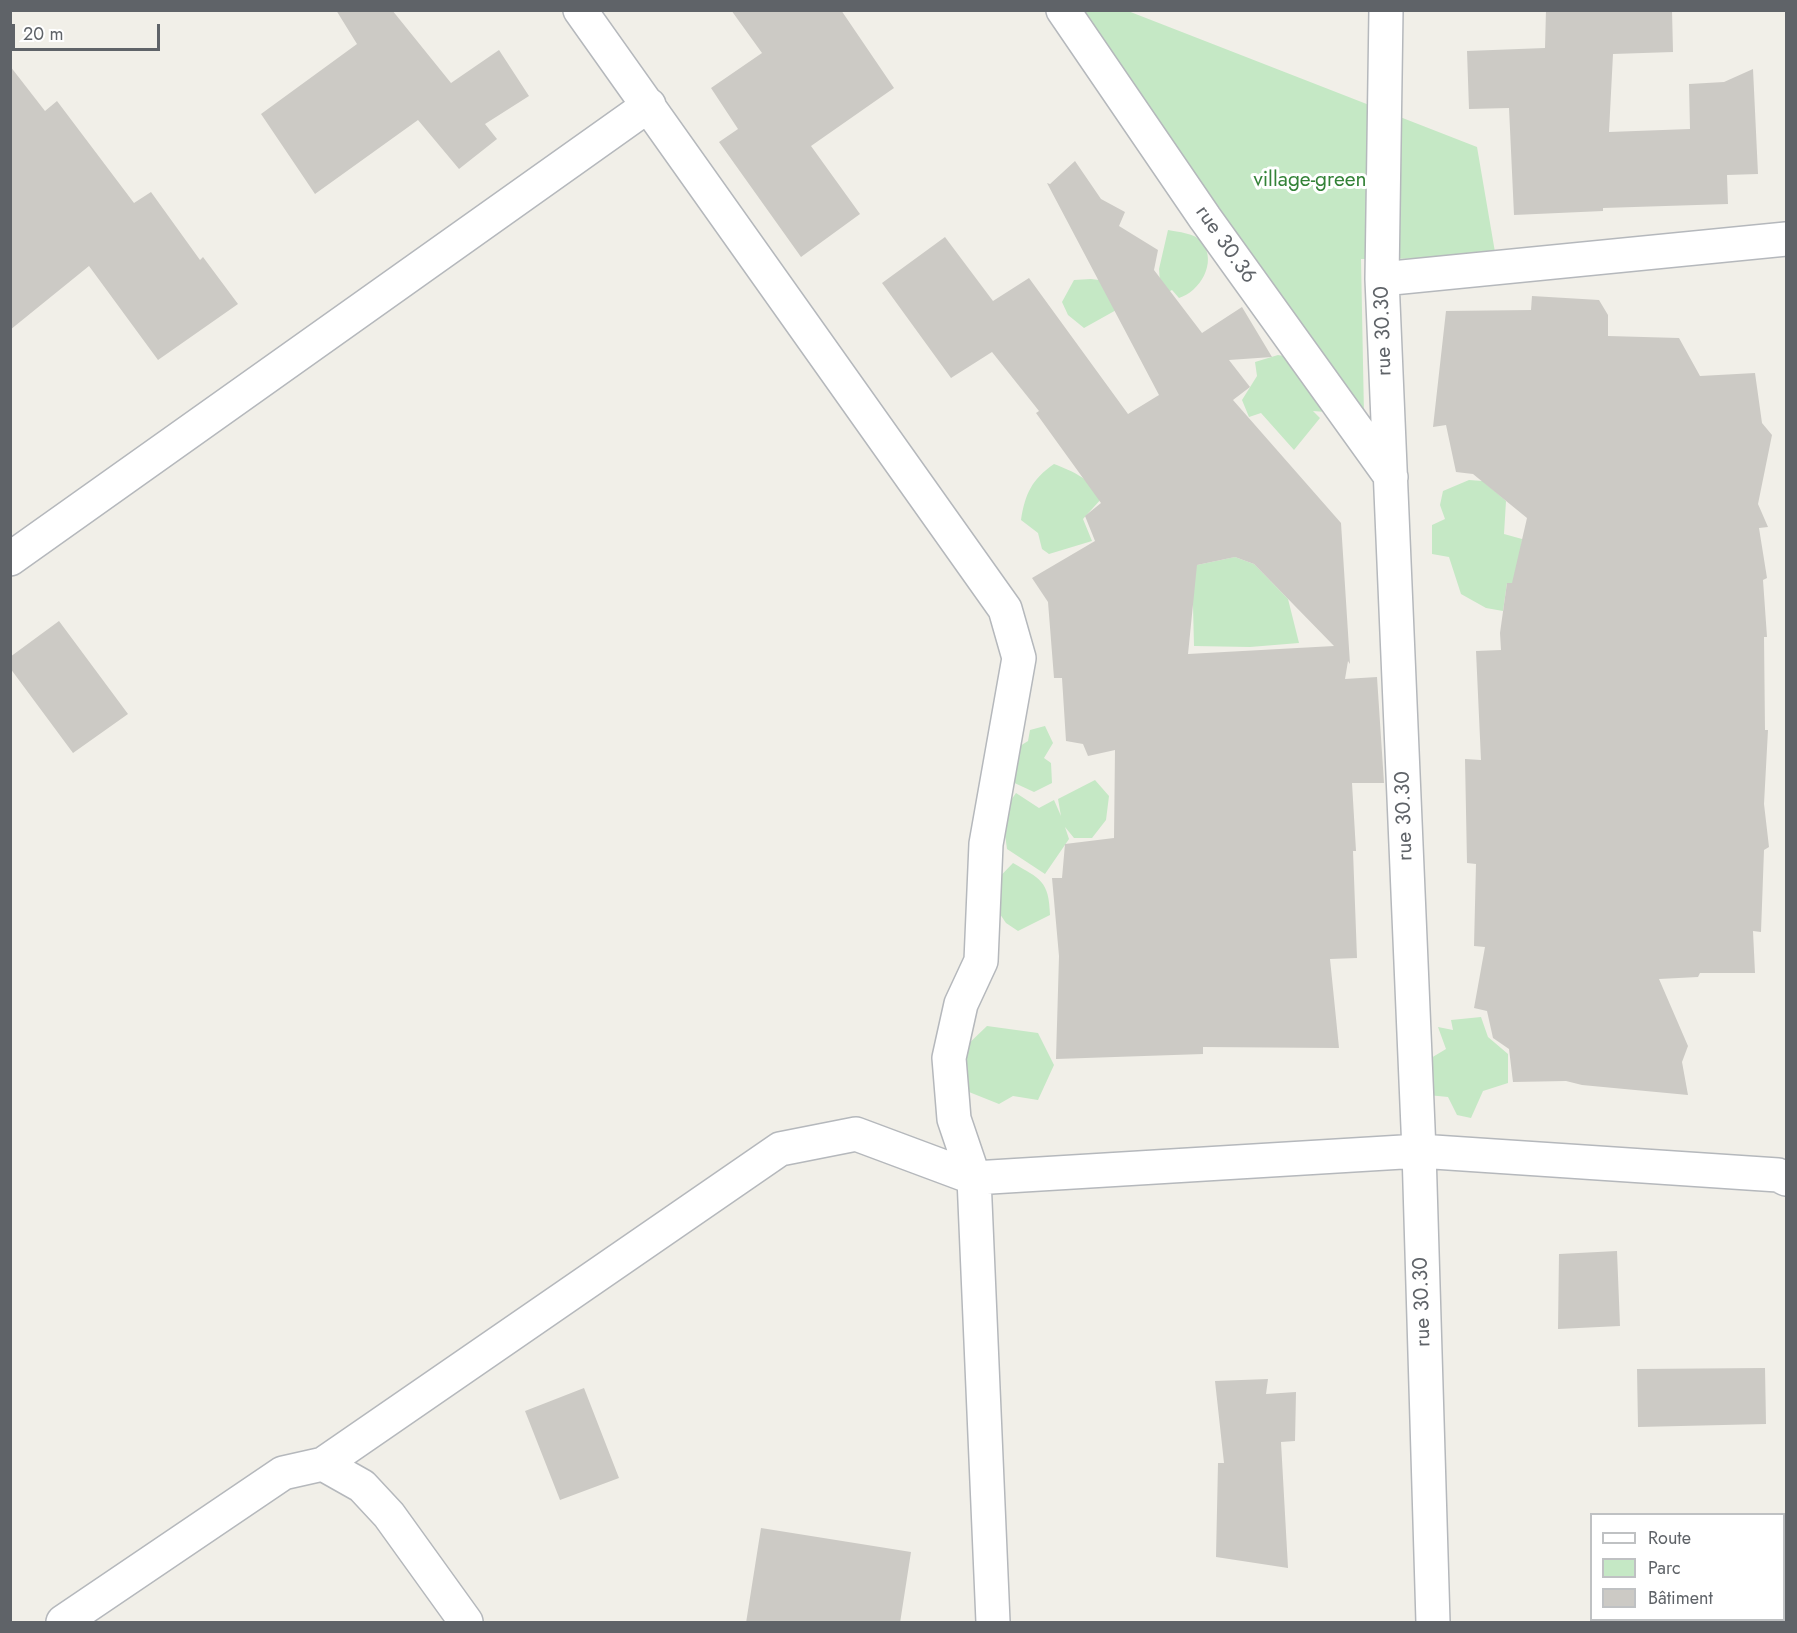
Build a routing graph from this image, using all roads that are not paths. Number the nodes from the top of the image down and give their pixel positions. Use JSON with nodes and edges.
{"nodes":[{"id":1,"x":580,"y":10,"type":"edge"},
{"id":2,"x":1063,"y":10,"type":"edge"},
{"id":3,"x":1386,"y":10,"type":"edge"},
{"id":4,"x":650,"y":105,"type":"junction"},
{"id":5,"x":1786,"y":239,"type":"edge"},
{"id":6,"x":1382,"y":279,"type":"junction"},
{"id":7,"x":1391,"y":477,"type":"junction"},
{"id":8,"x":10,"y":560,"type":"edge"},
{"id":9,"x":1419,"y":1150,"type":"junction"},
{"id":10,"x":974,"y":1178,"type":"junction"},
{"id":11,"x":1786,"y":1179,"type":"edge"},
{"id":12,"x":322,"y":1464,"type":"junction"},
{"id":13,"x":63,"y":1623,"type":"edge"},
{"id":14,"x":466,"y":1623,"type":"edge"},
{"id":15,"x":993,"y":1623,"type":"edge"},
{"id":16,"x":1433,"y":1623,"type":"edge"}],
"edges":[{"from":1,"to":4,"type":"street"},
{"from":2,"to":7,"type":"street","name":"rue 30.36"},
{"from":3,"to":6,"type":"street","name":"rue 30.30"},
{"from":4,"to":8,"type":"street"},
{"from":4,"to":10,"type":"street"},
{"from":5,"to":6,"type":"street"},
{"from":6,"to":7,"type":"street","name":"rue 30.30"},
{"from":7,"to":9,"type":"street","name":"rue 30.30"},
{"from":9,"to":10,"type":"street"},
{"from":9,"to":11,"type":"street"},
{"from":9,"to":16,"type":"street","name":"rue 30.30"},
{"from":10,"to":12,"type":"street"},
{"from":10,"to":15,"type":"street"},
{"from":12,"to":13,"type":"street"},
{"from":12,"to":14,"type":"street"}]}
